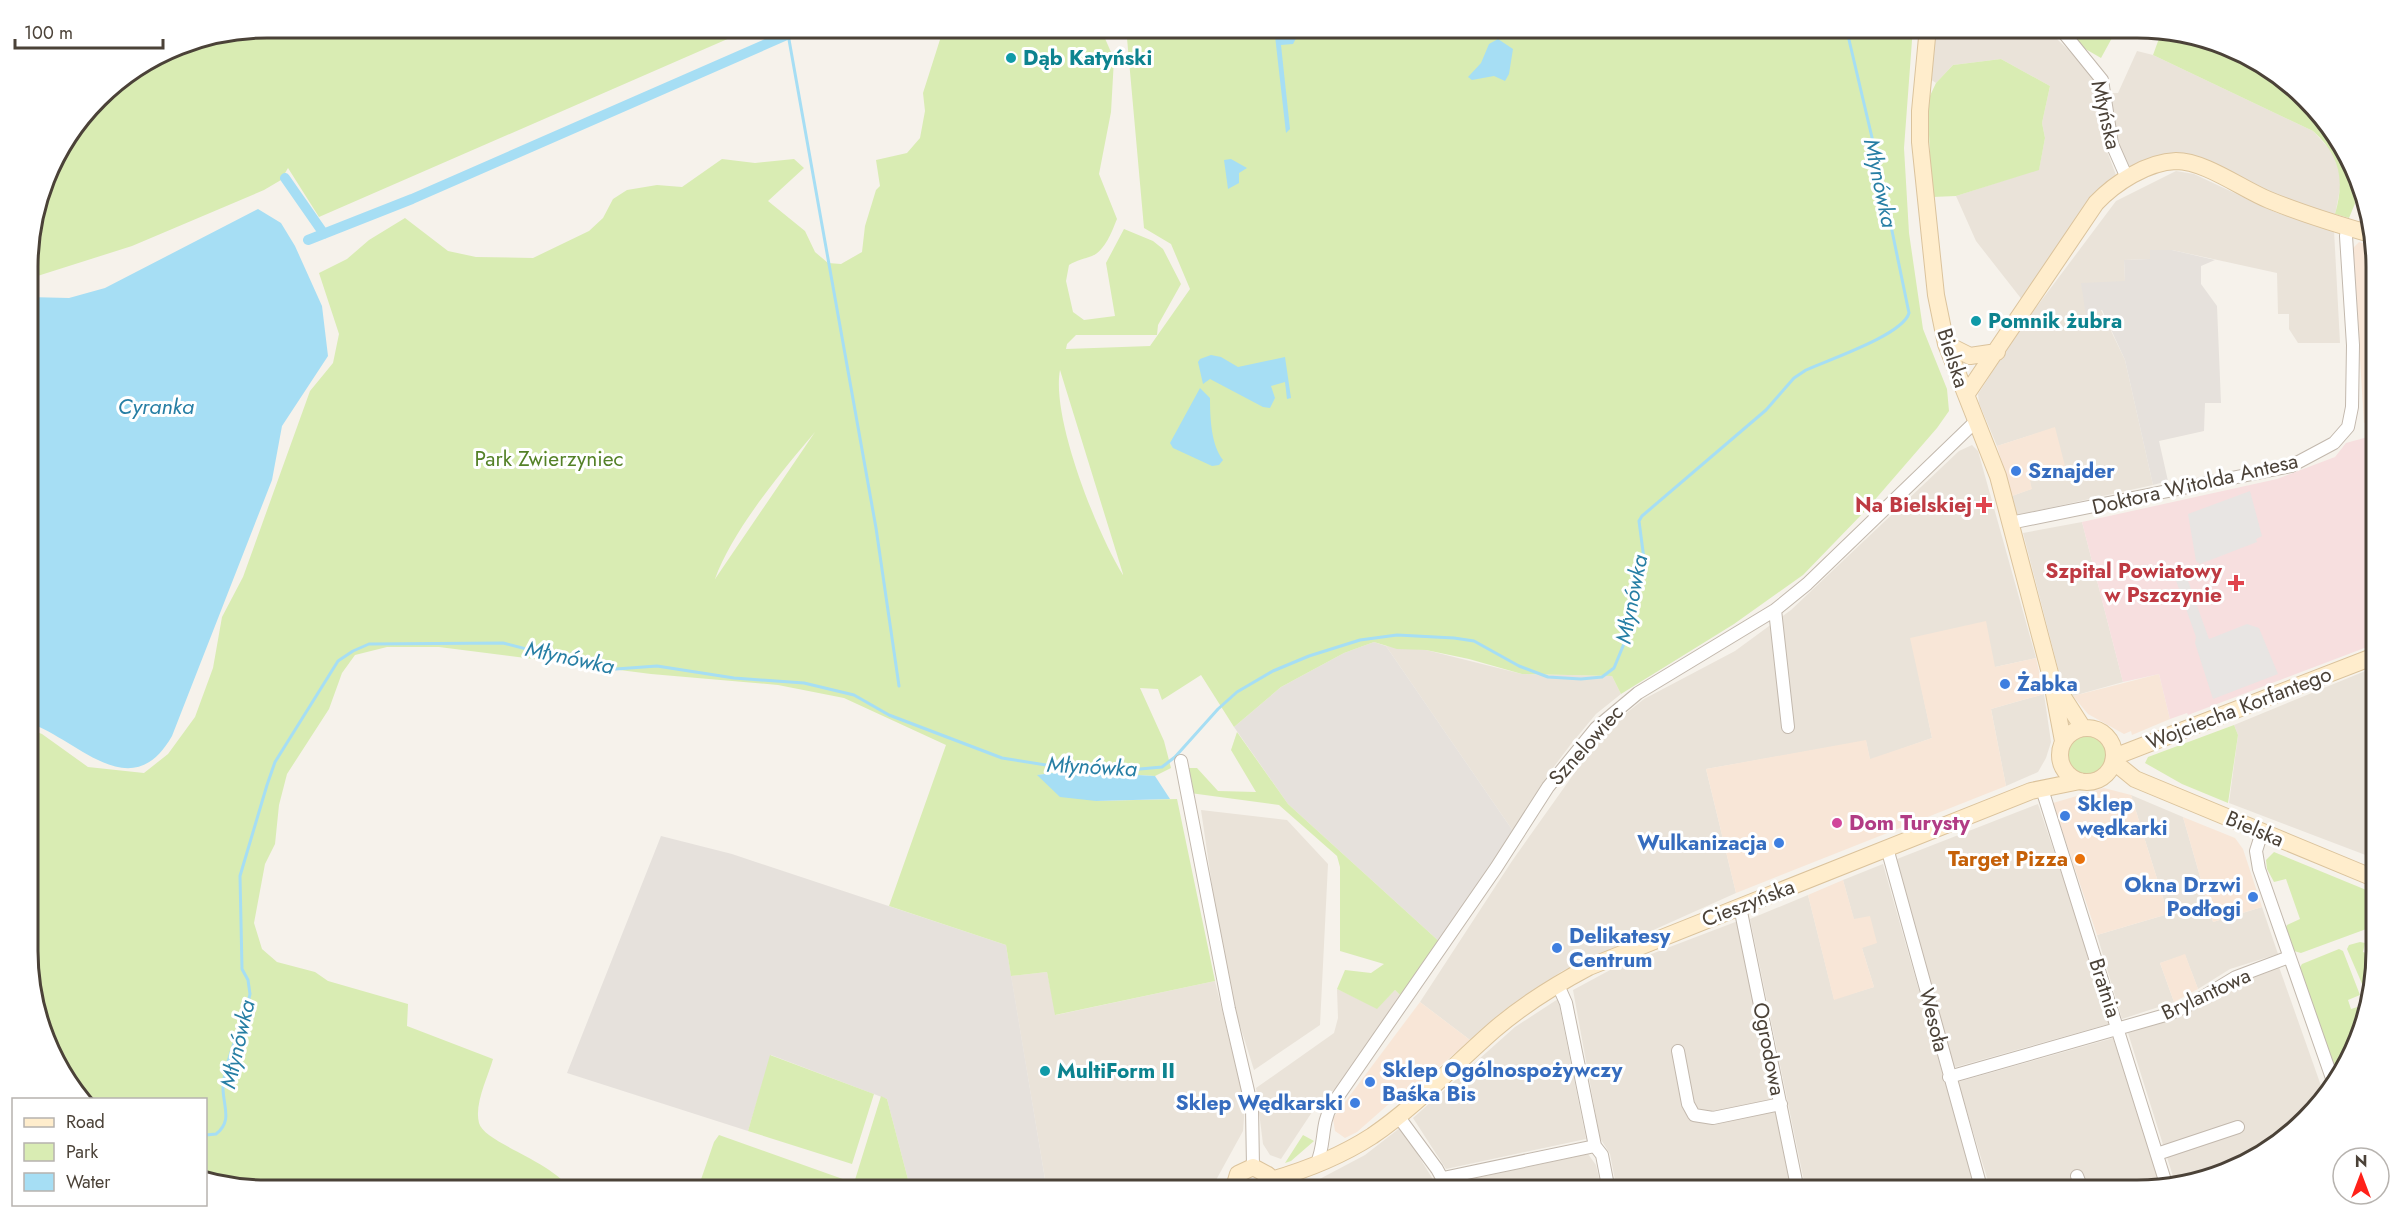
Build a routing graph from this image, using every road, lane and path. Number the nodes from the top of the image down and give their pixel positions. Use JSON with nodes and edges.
{"nodes":[{"id":1,"x":1927,"y":38,"type":"edge"},
{"id":2,"x":2068,"y":38,"type":"edge"},
{"id":3,"x":2127,"y":178,"type":"junction"},
{"id":4,"x":2348,"y":226,"type":"junction"},
{"id":5,"x":2363,"y":231,"type":"edge"},
{"id":6,"x":1946,"y":344,"type":"junction"},
{"id":7,"x":1997,"y":351,"type":"junction"},
{"id":8,"x":1965,"y":395,"type":"junction"},
{"id":9,"x":1976,"y":421,"type":"junction"},
{"id":10,"x":2010,"y":523,"type":"junction"},
{"id":11,"x":1775,"y":610,"type":"junction"},
{"id":12,"x":2366,"y":660,"type":"edge"},
{"id":13,"x":2051,"y":677,"type":"junction"},
{"id":14,"x":1788,"y":727,"type":"dead end"},
{"id":15,"x":2083,"y":728,"type":"junction"},
{"id":16,"x":2109,"y":740,"type":"junction"},
{"id":17,"x":2063,"y":741,"type":"junction"},
{"id":18,"x":2137,"y":747,"type":"junction"},
{"id":19,"x":2060,"y":759,"type":"junction"},
{"id":20,"x":2113,"y":759,"type":"junction"},
{"id":21,"x":1181,"y":761,"type":"dead end"},
{"id":22,"x":2101,"y":778,"type":"junction"},
{"id":23,"x":2134,"y":778,"type":"junction"},
{"id":24,"x":2080,"y":781,"type":"junction"},
{"id":25,"x":2036,"y":790,"type":"junction"},
{"id":26,"x":2262,"y":832,"type":"junction"},
{"id":27,"x":1887,"y":848,"type":"junction"},
{"id":28,"x":2366,"y":875,"type":"edge"},
{"id":29,"x":1740,"y":907,"type":"junction"},
{"id":30,"x":2289,"y":957,"type":"junction"},
{"id":31,"x":1558,"y":985,"type":"junction"},
{"id":32,"x":2118,"y":1029,"type":"junction"},
{"id":33,"x":1678,"y":1051,"type":"dead end"},
{"id":34,"x":2330,"y":1074,"type":"edge"},
{"id":35,"x":1949,"y":1077,"type":"junction"},
{"id":36,"x":1780,"y":1104,"type":"junction"},
{"id":37,"x":1398,"y":1116,"type":"junction"},
{"id":38,"x":2238,"y":1127,"type":"dead end"},
{"id":39,"x":1323,"y":1137,"type":"junction"},
{"id":40,"x":1595,"y":1146,"type":"junction"},
{"id":41,"x":1347,"y":1150,"type":"junction"},
{"id":42,"x":2157,"y":1154,"type":"junction"},
{"id":43,"x":1316,"y":1165,"type":"junction"},
{"id":44,"x":1253,"y":1167,"type":"junction"},
{"id":45,"x":2078,"y":1176,"type":"dead end"},
{"id":46,"x":1443,"y":1178,"type":"joint"},
{"id":47,"x":2165,"y":1179,"type":"edge"},
{"id":48,"x":1236,"y":1180,"type":"edge"},
{"id":49,"x":1269,"y":1180,"type":"edge"},
{"id":50,"x":1282,"y":1180,"type":"edge"},
{"id":51,"x":1607,"y":1180,"type":"edge"},
{"id":52,"x":1796,"y":1180,"type":"edge"},
{"id":53,"x":1979,"y":1180,"type":"edge"},
{"id":54,"x":2079,"y":1180,"type":"edge"}],
"edges":[{"from":1,"to":6,"type":"main road","name":"Bielska"},
{"from":2,"to":3,"type":"street","name":"Młyńska"},
{"from":3,"to":4,"type":"main road"},
{"from":3,"to":7,"type":"main road"},
{"from":4,"to":5,"type":"main road"},
{"from":4,"to":10,"type":"street","name":"Doktora Witolda Antesa"},
{"from":6,"to":7,"type":"main road"},
{"from":6,"to":8,"type":"main road","name":"Bielska"},
{"from":7,"to":8,"type":"main road"},
{"from":8,"to":9,"type":"main road","name":"Bielska"},
{"from":9,"to":10,"type":"main road","name":"Bielska"},
{"from":9,"to":11,"type":"street","name":"Sznelowiec"},
{"from":10,"to":13,"type":"main road","name":"Bielska"},
{"from":11,"to":14,"type":"street"},
{"from":11,"to":39,"type":"street","name":"Sznelowiec"},
{"from":12,"to":18,"type":"main road","name":"Wojciecha Korfantego"},
{"from":13,"to":15,"type":"main road","name":"Bielska"},
{"from":13,"to":17,"type":"main road","name":"Bielska"},
{"from":15,"to":16,"type":"main road"},
{"from":15,"to":17,"type":"main road"},
{"from":16,"to":18,"type":"main road","name":"Wojciecha Korfantego"},
{"from":16,"to":20,"type":"main road"},
{"from":17,"to":19,"type":"main road"},
{"from":18,"to":20,"type":"main road","name":"Wojciecha Korfantego"},
{"from":19,"to":24,"type":"main road"},
{"from":19,"to":25,"type":"main road","name":"Cieszyńska"},
{"from":20,"to":22,"type":"main road"},
{"from":20,"to":23,"type":"main road","name":"Bielska"},
{"from":21,"to":44,"type":"street"},
{"from":22,"to":23,"type":"main road","name":"Bielska"},
{"from":22,"to":24,"type":"main road"},
{"from":23,"to":26,"type":"main road","name":"Bielska"},
{"from":24,"to":25,"type":"main road","name":"Cieszyńska"},
{"from":25,"to":27,"type":"main road","name":"Cieszyńska"},
{"from":25,"to":32,"type":"street","name":"Bratnia"},
{"from":26,"to":28,"type":"main road","name":"Bielska"},
{"from":26,"to":30,"type":"street"},
{"from":27,"to":29,"type":"main road","name":"Cieszyńska"},
{"from":27,"to":35,"type":"street","name":"Wesoła"},
{"from":29,"to":31,"type":"main road","name":"Cieszyńska"},
{"from":29,"to":36,"type":"street","name":"Ogrodowa"},
{"from":30,"to":32,"type":"street","name":"Brylantowa"},
{"from":30,"to":34,"type":"street"},
{"from":31,"to":37,"type":"main road","name":"Cieszyńska"},
{"from":31,"to":40,"type":"street"},
{"from":32,"to":35,"type":"street","name":"Brylantowa"},
{"from":32,"to":42,"type":"street","name":"Bratnia"},
{"from":33,"to":36,"type":"street"},
{"from":35,"to":53,"type":"street","name":"Wesoła"},
{"from":36,"to":52,"type":"street","name":"Ogrodowa"},
{"from":37,"to":41,"type":"main road","name":"Cieszyńska"},
{"from":37,"to":46,"type":"street"},
{"from":38,"to":42,"type":"street"},
{"from":39,"to":41,"type":"street"},
{"from":39,"to":43,"type":"street","name":"Sznelowiec"},
{"from":40,"to":46,"type":"street"},
{"from":40,"to":51,"type":"street"},
{"from":41,"to":43,"type":"main road","name":"Cieszyńska"},
{"from":42,"to":47,"type":"street","name":"Bratnia"},
{"from":43,"to":50,"type":"main road","name":"Cieszyńska"},
{"from":44,"to":48,"type":"main road"},
{"from":44,"to":49,"type":"main road"},
{"from":45,"to":54,"type":"street"}]}
